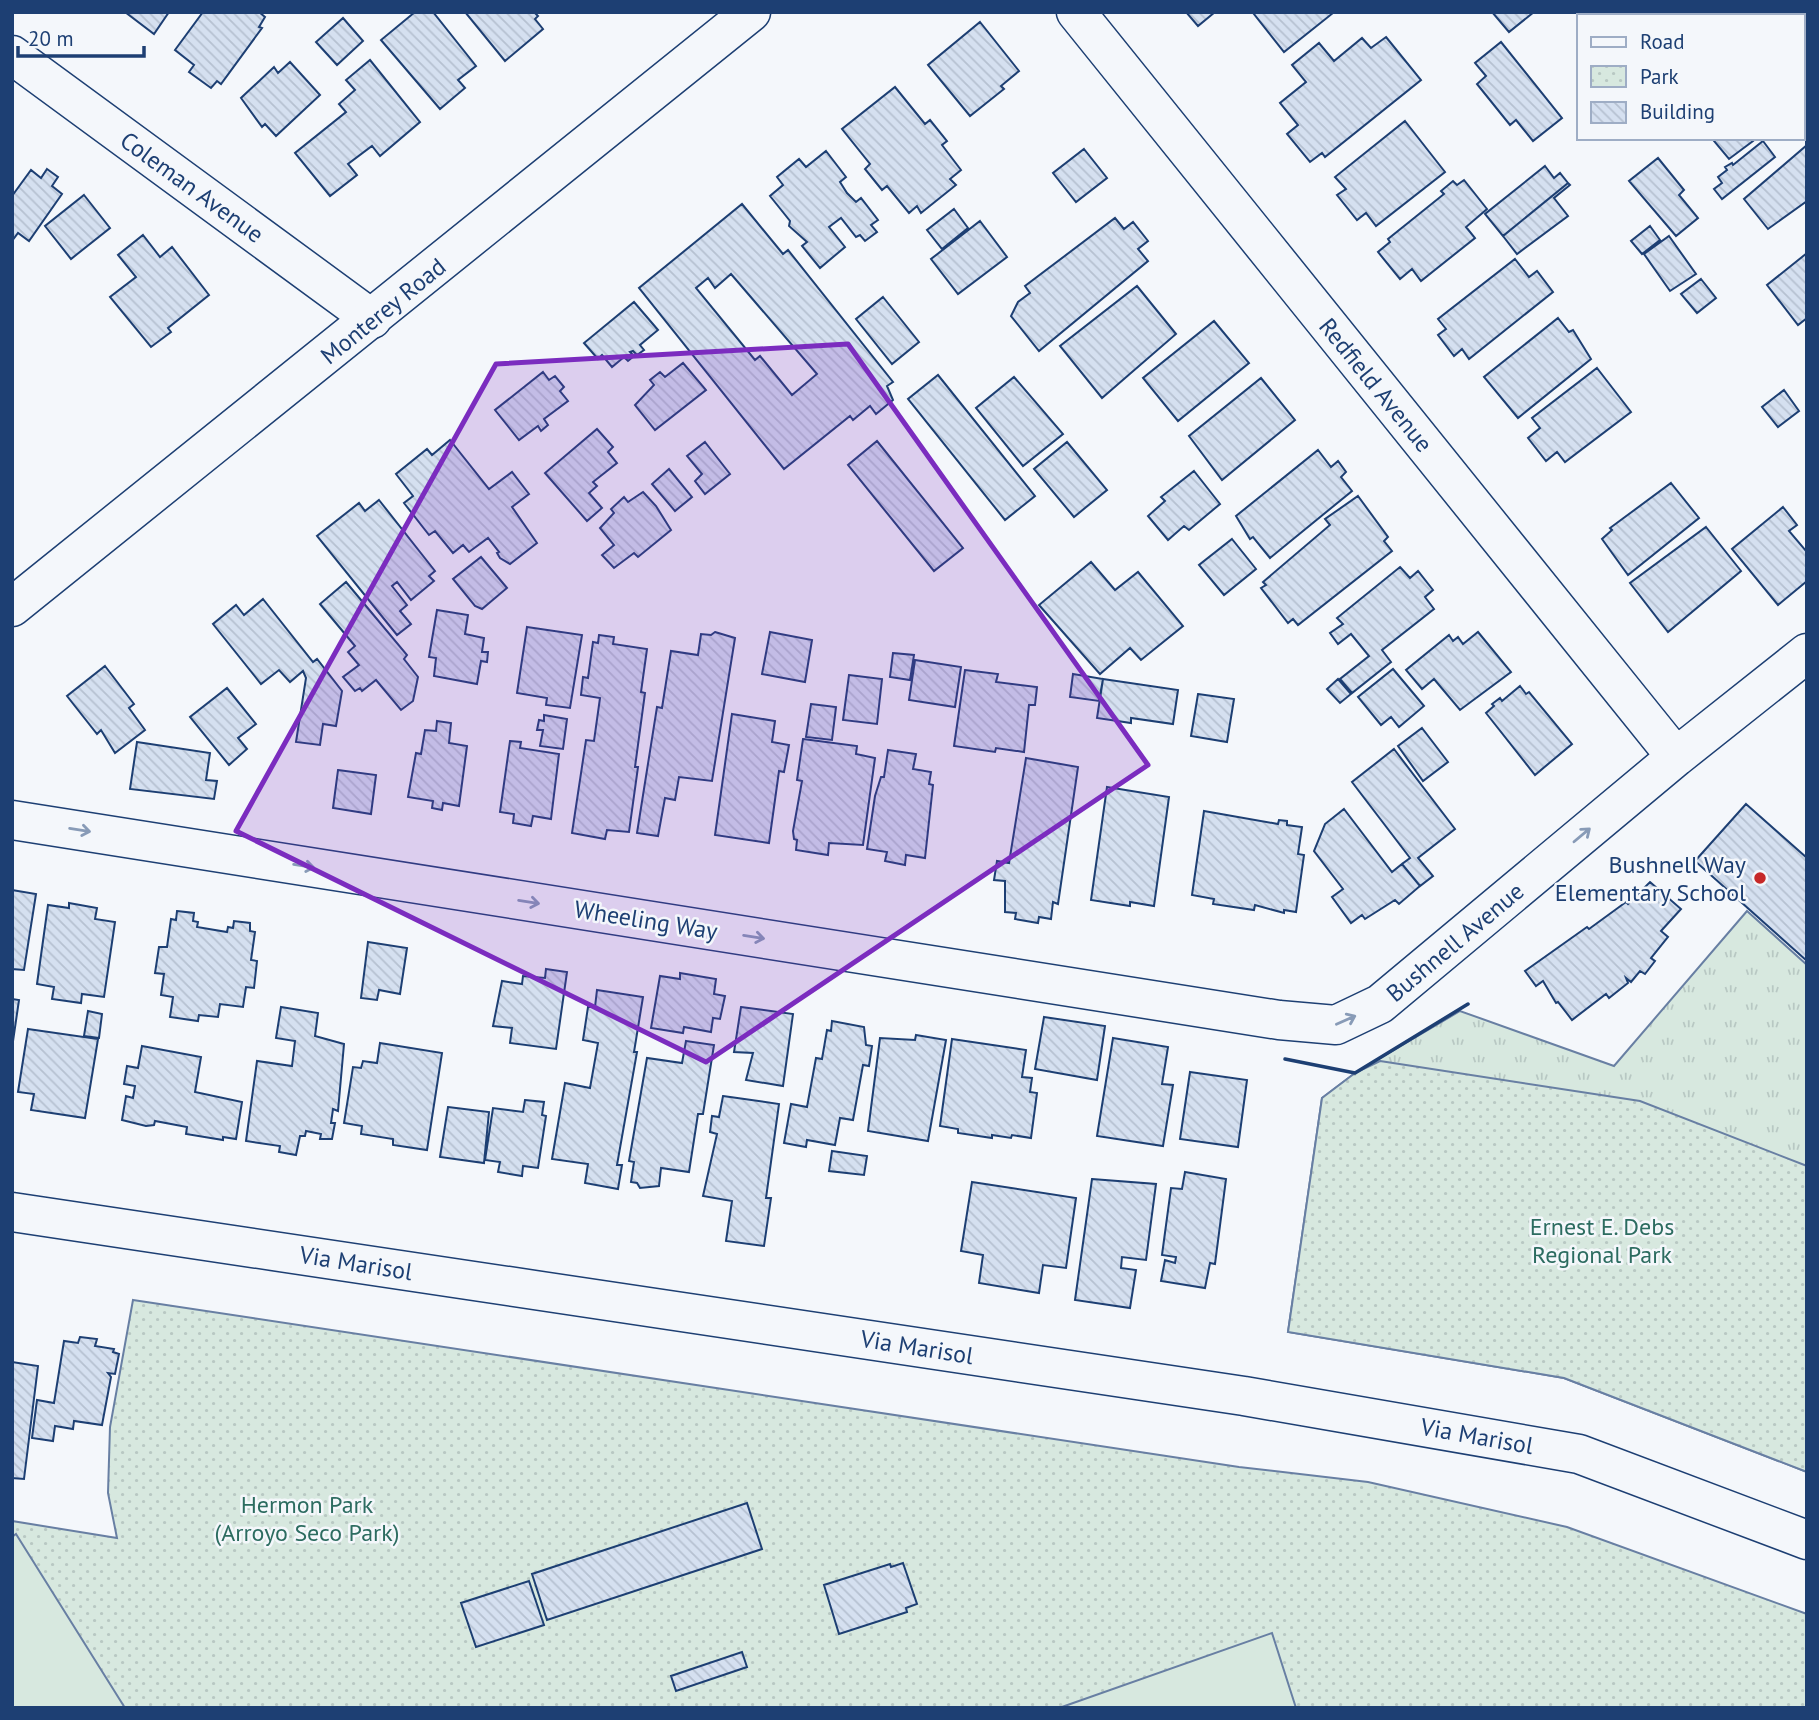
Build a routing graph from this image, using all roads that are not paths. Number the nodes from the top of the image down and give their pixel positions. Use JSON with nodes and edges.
{"nodes":[{"id":1,"x":751,"y":12,"type":"edge"},
{"id":2,"x":1076,"y":12,"type":"edge"},
{"id":3,"x":12,"y":55,"type":"edge"},
{"id":4,"x":372,"y":319,"type":"junction"},
{"id":5,"x":12,"y":607,"type":"edge"},
{"id":6,"x":1807,"y":653,"type":"edge"},
{"id":7,"x":1676,"y":757,"type":"junction"},
{"id":8,"x":12,"y":820,"type":"edge"},
{"id":9,"x":1279,"y":1020,"type":"joint"},
{"id":10,"x":12,"y":1212,"type":"edge"},
{"id":11,"x":1807,"y":1540,"type":"edge"}],
"edges":[{"from":1,"to":4,"type":"street","name":"Monterey Road"},
{"from":2,"to":7,"type":"street","name":"Redfield Avenue"},
{"from":3,"to":4,"type":"street","name":"Coleman Avenue"},
{"from":4,"to":5,"type":"street","name":"Monterey Road"},
{"from":6,"to":7,"type":"street","name":"Bushnell Avenue"},
{"from":9,"to":7,"type":"street","name":"Bushnell Avenue","one_way":true},
{"from":8,"to":9,"type":"street","name":"Wheeling Way","one_way":true},
{"from":10,"to":11,"type":"street","name":"Via Marisol"}]}
